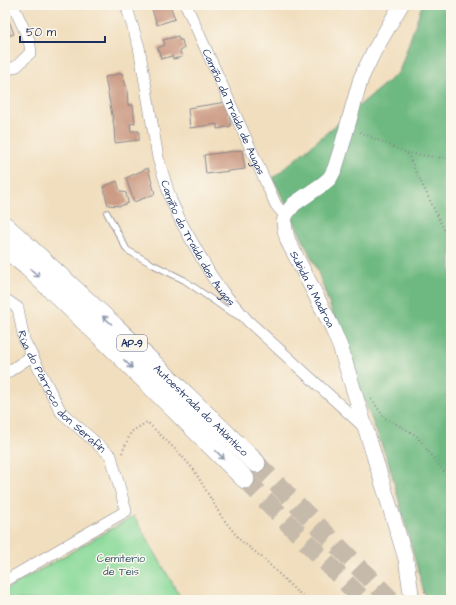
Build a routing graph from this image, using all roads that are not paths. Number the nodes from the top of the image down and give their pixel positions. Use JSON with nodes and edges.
{"nodes":[{"id":1,"x":13,"y":5,"type":"edge"},
{"id":2,"x":126,"y":5,"type":"edge"},
{"id":3,"x":186,"y":5,"type":"edge"},
{"id":4,"x":401,"y":5,"type":"edge"},
{"id":5,"x":5,"y":71,"type":"edge"},
{"id":6,"x":107,"y":213,"type":"dead end"},
{"id":7,"x":286,"y":214,"type":"junction"},
{"id":8,"x":5,"y":226,"type":"edge"},
{"id":9,"x":5,"y":248,"type":"edge"},
{"id":10,"x":5,"y":299,"type":"edge"},
{"id":11,"x":248,"y":321,"type":"junction"},
{"id":12,"x":32,"y":356,"type":"junction"},
{"id":13,"x":5,"y":374,"type":"edge"},
{"id":14,"x":364,"y":427,"type":"junction"},
{"id":15,"x":256,"y":463,"type":"tunnel mouth"},
{"id":16,"x":245,"y":479,"type":"tunnel mouth"},
{"id":17,"x":5,"y":581,"type":"edge"},
{"id":18,"x":412,"y":600,"type":"edge"}],
"edges":[{"from":1,"to":5,"type":"street"},
{"from":2,"to":11,"type":"street","name":"Camiño da Traída das Augas"},
{"from":3,"to":7,"type":"street","name":"Camiño da Traida de Augas"},
{"from":4,"to":7,"type":"street"},
{"from":6,"to":11,"type":"lane"},
{"from":7,"to":14,"type":"street","name":"Subida á Madroa"},
{"from":15,"to":8,"type":"highway","name":"Autoestrada do Atlántico","number":"AP-9","one_way":true},
{"from":9,"to":16,"type":"highway","name":"Autoestrada do Atlántico","number":"AP-9","one_way":true},
{"from":10,"to":12,"type":"street","name":"Rúa do Párroco don Serafín"},
{"from":11,"to":14,"type":"street","name":"Camiño da Traída das Augas"},
{"from":12,"to":13,"type":"street","name":"Rúa do Párroco don Serafín"},
{"from":12,"to":17,"type":"street","name":"Rúa do Párroco don Serafín"},
{"from":14,"to":18,"type":"street","name":"Subida á Madroa"}]}
